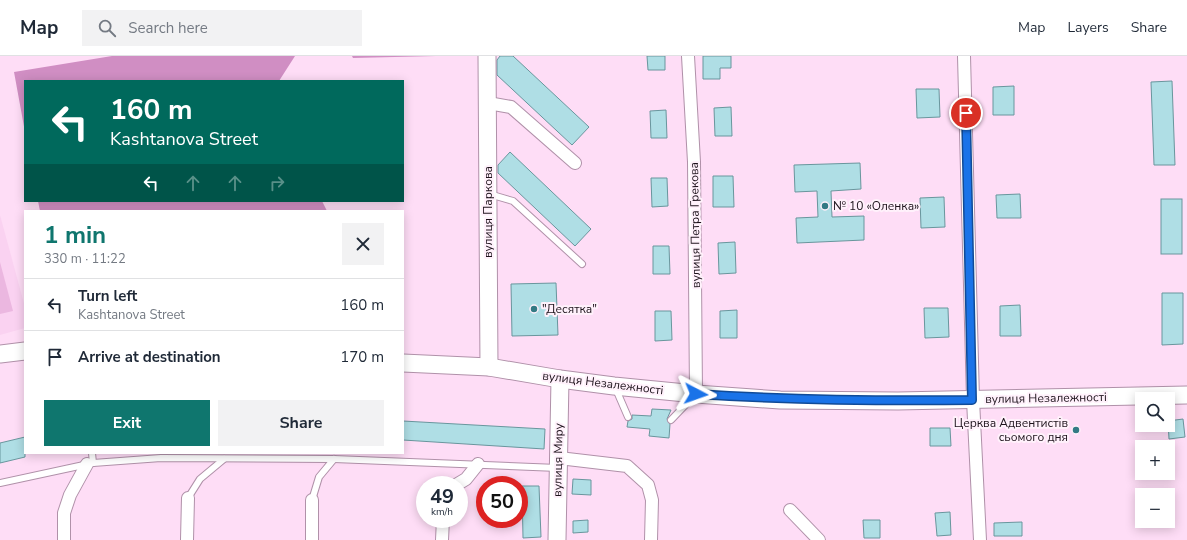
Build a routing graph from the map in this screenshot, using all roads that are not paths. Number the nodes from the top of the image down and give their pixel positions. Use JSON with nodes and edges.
{"nodes":[{"id":1,"x":488,"y":56,"type":"edge"},
{"id":2,"x":688,"y":56,"type":"edge"},
{"id":3,"x":964,"y":56,"type":"edge"},
{"id":4,"x":488,"y":103,"type":"junction"},
{"id":5,"x":575,"y":163,"type":"dead end"},
{"id":6,"x":487,"y":194,"type":"junction"},
{"id":7,"x":582,"y":264,"type":"dead end"},
{"id":8,"x":24,"y":351,"type":"edge"},
{"id":9,"x":0,"y":354,"type":"edge"},
{"id":10,"x":404,"y":362,"type":"edge"},
{"id":11,"x":489,"y":367,"type":"junction"},
{"id":12,"x":560,"y":379,"type":"junction"},
{"id":13,"x":614,"y":386,"type":"junction"},
{"id":14,"x":696,"y":394,"type":"junction"},
{"id":15,"x":1187,"y":395,"type":"edge"},
{"id":16,"x":972,"y":400,"type":"junction"},
{"id":17,"x":628,"y":417,"type":"dead end"},
{"id":18,"x":670,"y":420,"type":"dead end"},
{"id":19,"x":278,"y":456,"type":"edge"},
{"id":20,"x":224,"y":459,"type":"junction"},
{"id":21,"x":334,"y":459,"type":"junction"},
{"id":22,"x":91,"y":460,"type":"edge"},
{"id":23,"x":558,"y":463,"type":"junction"},
{"id":24,"x":478,"y":464,"type":"junction"},
{"id":25,"x":468,"y":476,"type":"edge"},
{"id":26,"x":0,"y":483,"type":"edge"},
{"id":27,"x":188,"y":498,"type":"joint"},
{"id":28,"x":312,"y":500,"type":"joint"},
{"id":29,"x":790,"y":510,"type":"dead end"},
{"id":30,"x":443,"y":528,"type":"edge"},
{"id":31,"x":64,"y":540,"type":"edge"},
{"id":32,"x":188,"y":540,"type":"edge"},
{"id":33,"x":312,"y":540,"type":"edge"},
{"id":34,"x":442,"y":540,"type":"edge"},
{"id":35,"x":557,"y":540,"type":"edge"},
{"id":36,"x":651,"y":540,"type":"edge"},
{"id":37,"x":819,"y":540,"type":"edge"},
{"id":38,"x":980,"y":540,"type":"edge"}],
"edges":[{"from":1,"to":4,"type":"main road","name":"вулиця Паркова"},
{"from":2,"to":14,"type":"street","name":"вулиця Петра Грекова"},
{"from":3,"to":16,"type":"street"},
{"from":4,"to":5,"type":"street"},
{"from":4,"to":6,"type":"main road","name":"вулиця Паркова"},
{"from":6,"to":7,"type":"lane"},
{"from":6,"to":11,"type":"main road","name":"вулиця Паркова"},
{"from":8,"to":9,"type":"main road"},
{"from":10,"to":11,"type":"main road","name":"вулиця Незалежності"},
{"from":11,"to":12,"type":"main road","name":"вулиця Незалежності"},
{"from":12,"to":13,"type":"main road","name":"вулиця Незалежності"},
{"from":12,"to":23,"type":"main road","name":"вулиця Миру"},
{"from":13,"to":14,"type":"main road","name":"вулиця Незалежності"},
{"from":13,"to":17,"type":"lane"},
{"from":14,"to":16,"type":"main road","name":"вулиця Незалежності"},
{"from":14,"to":18,"type":"lane"},
{"from":15,"to":16,"type":"main road","name":"вулиця Незалежності"},
{"from":16,"to":38,"type":"street"},
{"from":19,"to":20,"type":"lane"},
{"from":19,"to":21,"type":"lane"},
{"from":20,"to":22,"type":"lane"},
{"from":20,"to":27,"type":"lane"},
{"from":21,"to":24,"type":"lane"},
{"from":21,"to":28,"type":"lane"},
{"from":22,"to":26,"type":"lane"},
{"from":22,"to":31,"type":"street"},
{"from":23,"to":24,"type":"lane"},
{"from":23,"to":35,"type":"main road","name":"вулиця Миру"},
{"from":23,"to":36,"type":"street"},
{"from":24,"to":25,"type":"street"},
{"from":27,"to":32,"type":"street"},
{"from":28,"to":33,"type":"street"},
{"from":29,"to":37,"type":"street"},
{"from":30,"to":34,"type":"street"}]}
